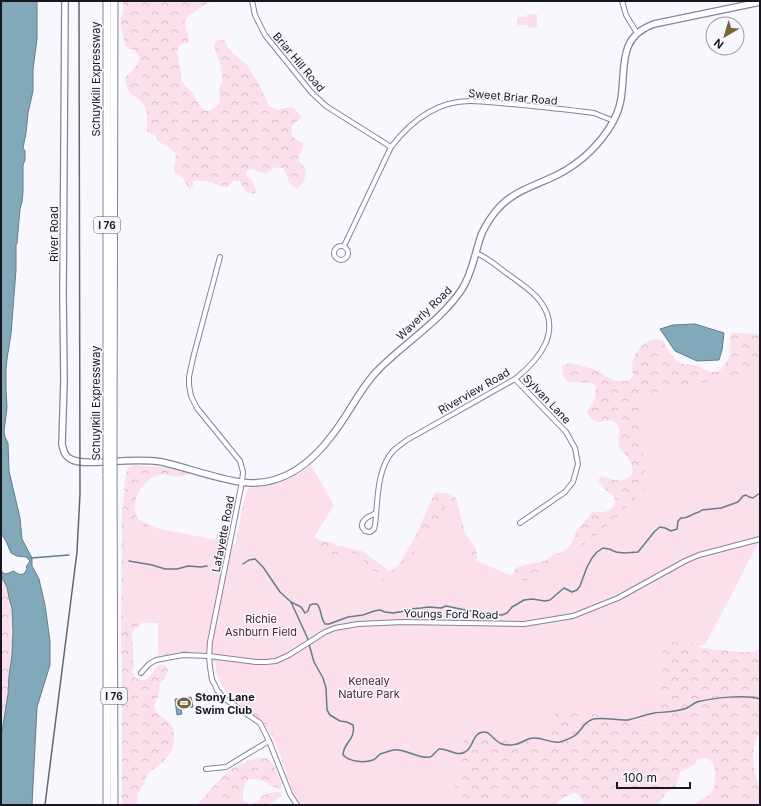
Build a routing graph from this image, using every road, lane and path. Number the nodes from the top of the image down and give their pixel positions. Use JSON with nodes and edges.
{"nodes":[{"id":1,"x":65,"y":1,"type":"edge"},
{"id":2,"x":107,"y":1,"type":"edge"},
{"id":3,"x":114,"y":1,"type":"edge"},
{"id":4,"x":252,"y":1,"type":"edge"},
{"id":5,"x":622,"y":1,"type":"edge"},
{"id":6,"x":760,"y":2,"type":"edge"},
{"id":7,"x":637,"y":34,"type":"junction"},
{"id":8,"x":614,"y":121,"type":"junction"},
{"id":9,"x":391,"y":147,"type":"junction"},
{"id":10,"x":344,"y":246,"type":"dead end"},
{"id":11,"x":476,"y":253,"type":"junction"},
{"id":12,"x":220,"y":257,"type":"dead end"},
{"id":13,"x":515,"y":379,"type":"junction"},
{"id":14,"x":110,"y":449,"type":"junction"},
{"id":15,"x":75,"y":461,"type":"joint"},
{"id":16,"x":242,"y":482,"type":"junction"},
{"id":17,"x":376,"y":513,"type":"junction"},
{"id":18,"x":520,"y":523,"type":"dead end"},
{"id":19,"x":760,"y":539,"type":"edge"},
{"id":20,"x":110,"y":588,"type":"junction"},
{"id":21,"x":209,"y":656,"type":"junction"},
{"id":22,"x":140,"y":673,"type":"dead end"},
{"id":23,"x":269,"y":741,"type":"junction"},
{"id":24,"x":206,"y":769,"type":"dead end"},
{"id":25,"x":107,"y":805,"type":"edge"},
{"id":26,"x":114,"y":805,"type":"edge"},
{"id":27,"x":296,"y":805,"type":"edge"}],
"edges":[{"from":1,"to":15,"type":"street","name":"River Road"},
{"from":2,"to":14,"type":"highway","name":"Schuylkill Expressway","number":"I 76"},
{"from":3,"to":14,"type":"highway","name":"Schuylkill Expressway","number":"I 76"},
{"from":4,"to":9,"type":"street","name":"Briar Hill Road"},
{"from":5,"to":7,"type":"street"},
{"from":6,"to":7,"type":"street","name":"Waverly Road"},
{"from":7,"to":8,"type":"street","name":"Waverly Road"},
{"from":8,"to":9,"type":"street","name":"Sweet Briar Road"},
{"from":8,"to":11,"type":"street","name":"Waverly Road"},
{"from":9,"to":10,"type":"street","name":"Sweet Briar Road"},
{"from":11,"to":13,"type":"street","name":"Riverview Road"},
{"from":11,"to":16,"type":"street","name":"Waverly Road"},
{"from":12,"to":16,"type":"street","name":"Lafayette Road"},
{"from":13,"to":17,"type":"street","name":"Riverview Road"},
{"from":13,"to":18,"type":"street","name":"Sylvan Lane"},
{"from":14,"to":20,"type":"highway","name":"Schuylkill Expressway","number":"I 76","bridge":true},
{"from":15,"to":16,"type":"street","name":"Waverly Road"},
{"from":16,"to":21,"type":"street","name":"Lafayette Road"},
{"from":17,"to":17,"type":"street","name":"Riverview Road"},
{"from":19,"to":21,"type":"street","name":"Youngs Ford Road"},
{"from":20,"to":25,"type":"highway","name":"Schuylkill Expressway","number":"I 76"},
{"from":20,"to":26,"type":"highway","name":"Schuylkill Expressway","number":"I 76"},
{"from":21,"to":22,"type":"street","name":"Youngs Ford Road"},
{"from":21,"to":23,"type":"street","name":"Lafayette Road"},
{"from":23,"to":24,"type":"street"},
{"from":23,"to":27,"type":"street","name":"Lafayette Road"}]}
